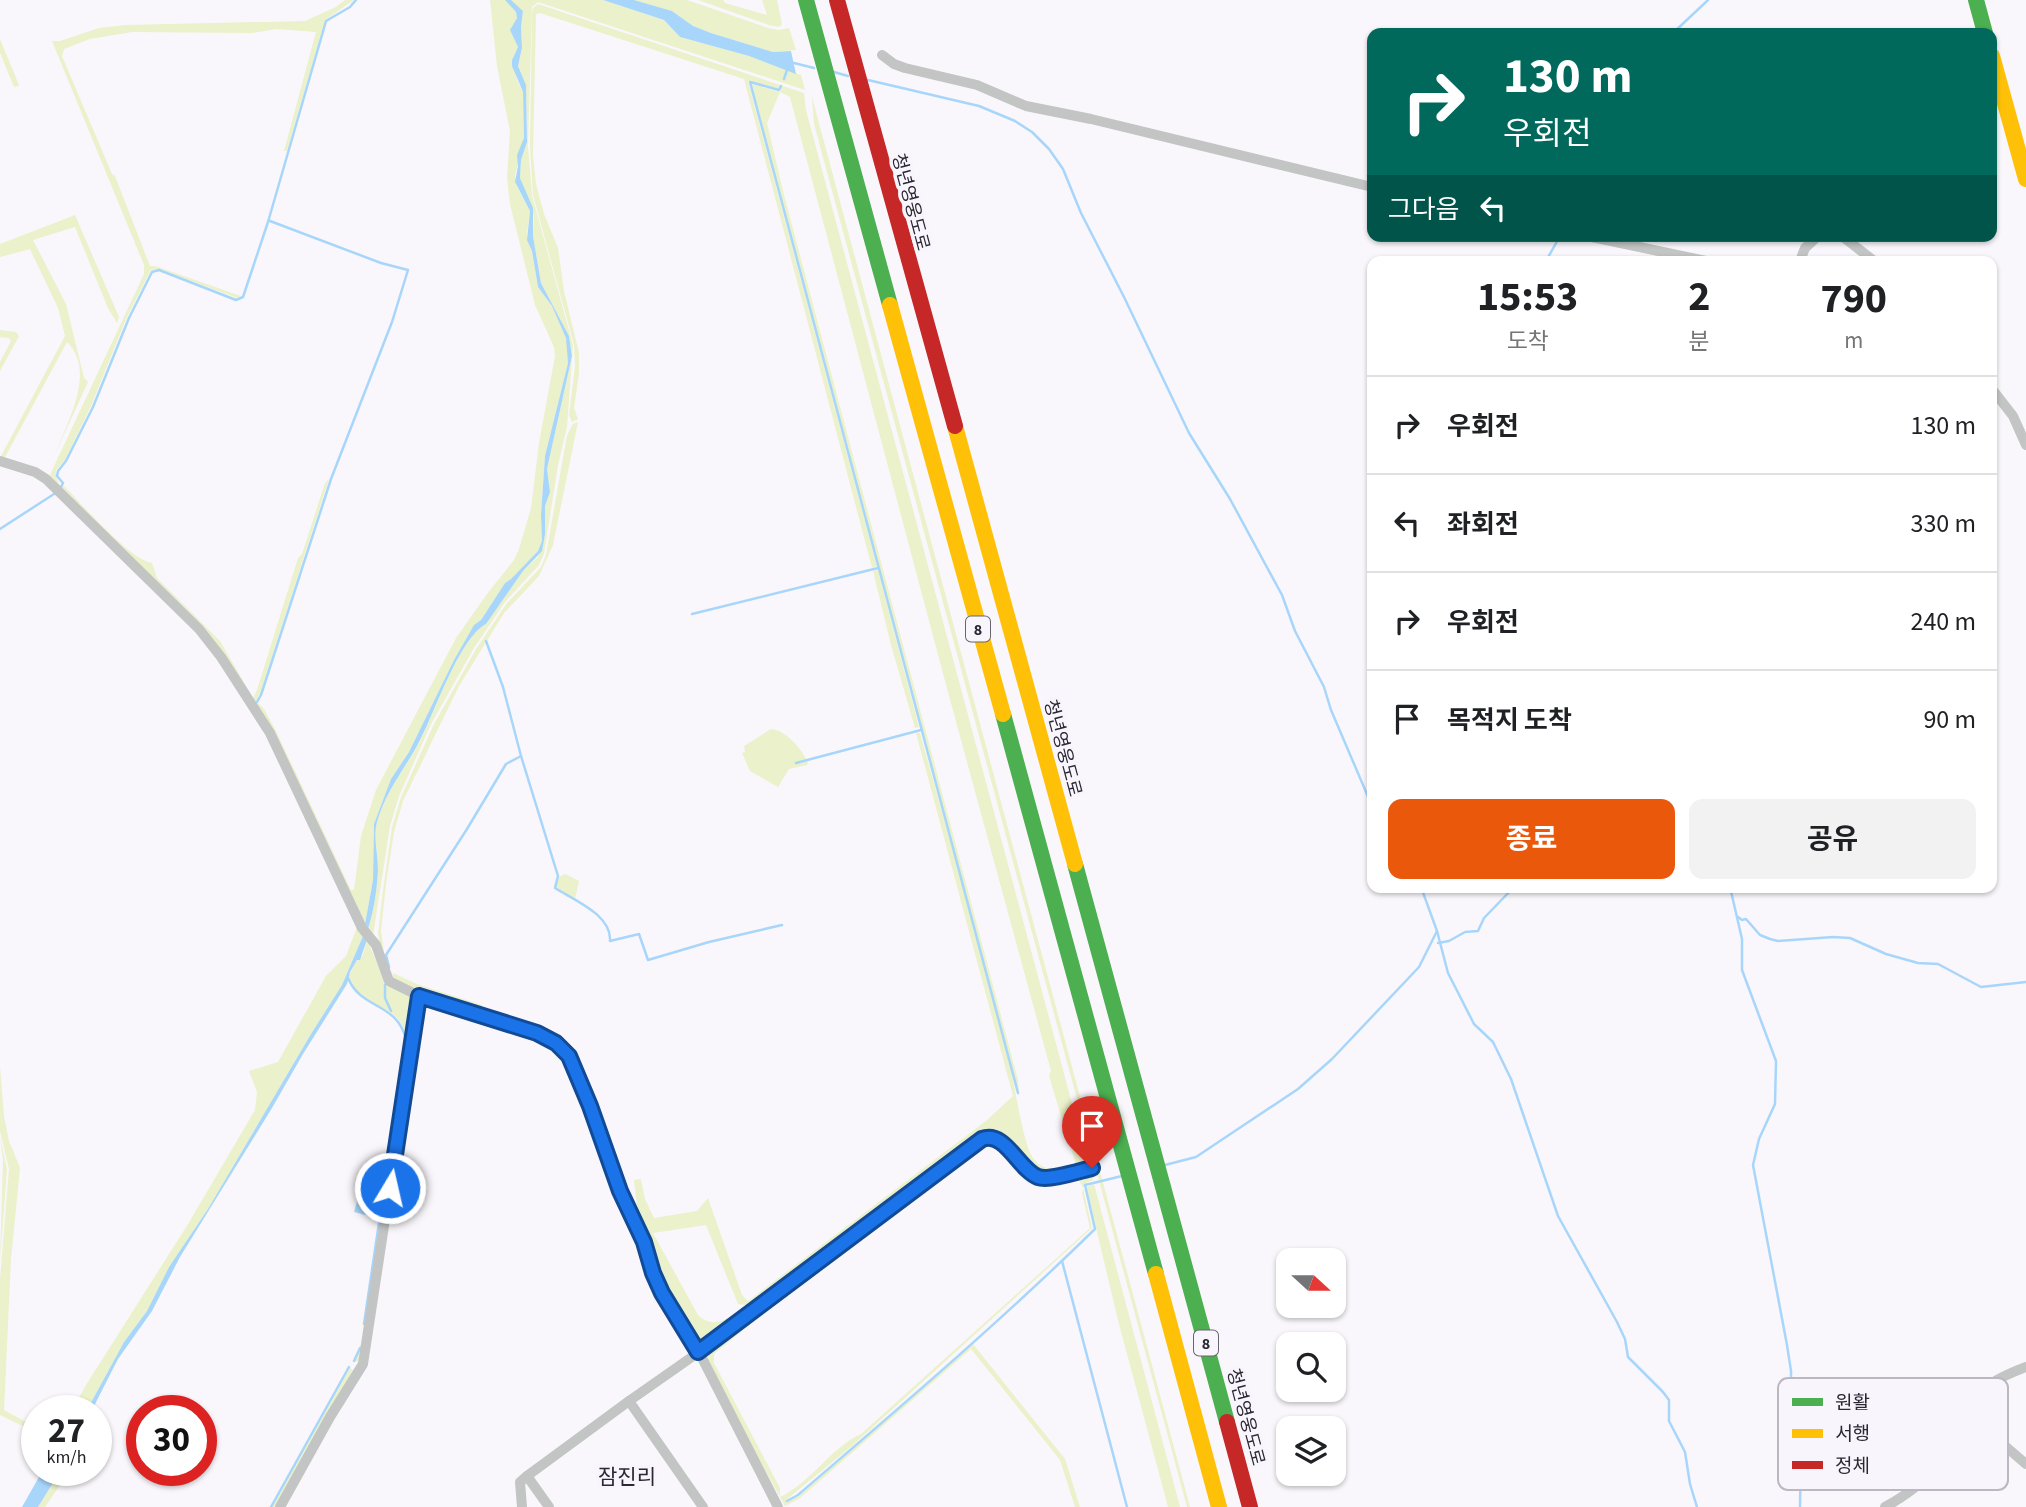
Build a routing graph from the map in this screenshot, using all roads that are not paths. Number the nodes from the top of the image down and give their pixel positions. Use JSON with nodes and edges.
{"nodes":[{"id":1,"x":806,"y":0,"type":"edge"},
{"id":2,"x":836,"y":0,"type":"edge"},
{"id":3,"x":1976,"y":0,"type":"edge"},
{"id":4,"x":1984,"y":28,"type":"edge"},
{"id":5,"x":882,"y":55,"type":"dead end"},
{"id":6,"x":1997,"y":74,"type":"edge"},
{"id":7,"x":2026,"y":178,"type":"edge"},
{"id":8,"x":1367,"y":186,"type":"edge"},
{"id":9,"x":1616,"y":242,"type":"edge"},
{"id":10,"x":1850,"y":242,"type":"edge"},
{"id":11,"x":1682,"y":256,"type":"edge"},
{"id":12,"x":1868,"y":256,"type":"edge"},
{"id":13,"x":1997,"y":395,"type":"edge"},
{"id":14,"x":2026,"y":445,"type":"edge"},
{"id":15,"x":0,"y":461,"type":"edge"},
{"id":16,"x":419,"y":996,"type":"junction"},
{"id":17,"x":1092,"y":1168,"type":"dead end"},
{"id":18,"x":698,"y":1352,"type":"junction"},
{"id":19,"x":2026,"y":1367,"type":"edge"},
{"id":20,"x":1999,"y":1378,"type":"edge"},
{"id":21,"x":629,"y":1401,"type":"junction"},
{"id":22,"x":2008,"y":1449,"type":"edge"},
{"id":23,"x":2026,"y":1464,"type":"edge"},
{"id":24,"x":527,"y":1476,"type":"junction"},
{"id":25,"x":1912,"y":1490,"type":"edge"},
{"id":26,"x":700,"y":1506,"type":"edge"},
{"id":27,"x":281,"y":1507,"type":"edge"},
{"id":28,"x":522,"y":1507,"type":"edge"},
{"id":29,"x":549,"y":1507,"type":"edge"},
{"id":30,"x":778,"y":1507,"type":"edge"},
{"id":31,"x":1219,"y":1507,"type":"edge"},
{"id":32,"x":1250,"y":1507,"type":"edge"},
{"id":33,"x":1885,"y":1507,"type":"edge"}],
"edges":[{"from":1,"to":31,"type":"main road","number":"8"},
{"from":2,"to":32,"type":"main road","name":"청년영웅도로","number":"8"},
{"from":3,"to":4,"type":"main road"},
{"from":5,"to":8,"type":"street"},
{"from":6,"to":7,"type":"main road"},
{"from":9,"to":11,"type":"street"},
{"from":10,"to":12,"type":"street"},
{"from":13,"to":14,"type":"street"},
{"from":15,"to":16,"type":"street"},
{"from":16,"to":18,"type":"street"},
{"from":16,"to":27,"type":"street"},
{"from":17,"to":18,"type":"street"},
{"from":18,"to":21,"type":"street"},
{"from":18,"to":30,"type":"street"},
{"from":19,"to":20,"type":"street"},
{"from":21,"to":24,"type":"street"},
{"from":21,"to":26,"type":"street"},
{"from":22,"to":23,"type":"street"},
{"from":24,"to":28,"type":"street"},
{"from":24,"to":29,"type":"street"},
{"from":25,"to":33,"type":"street"}]}
